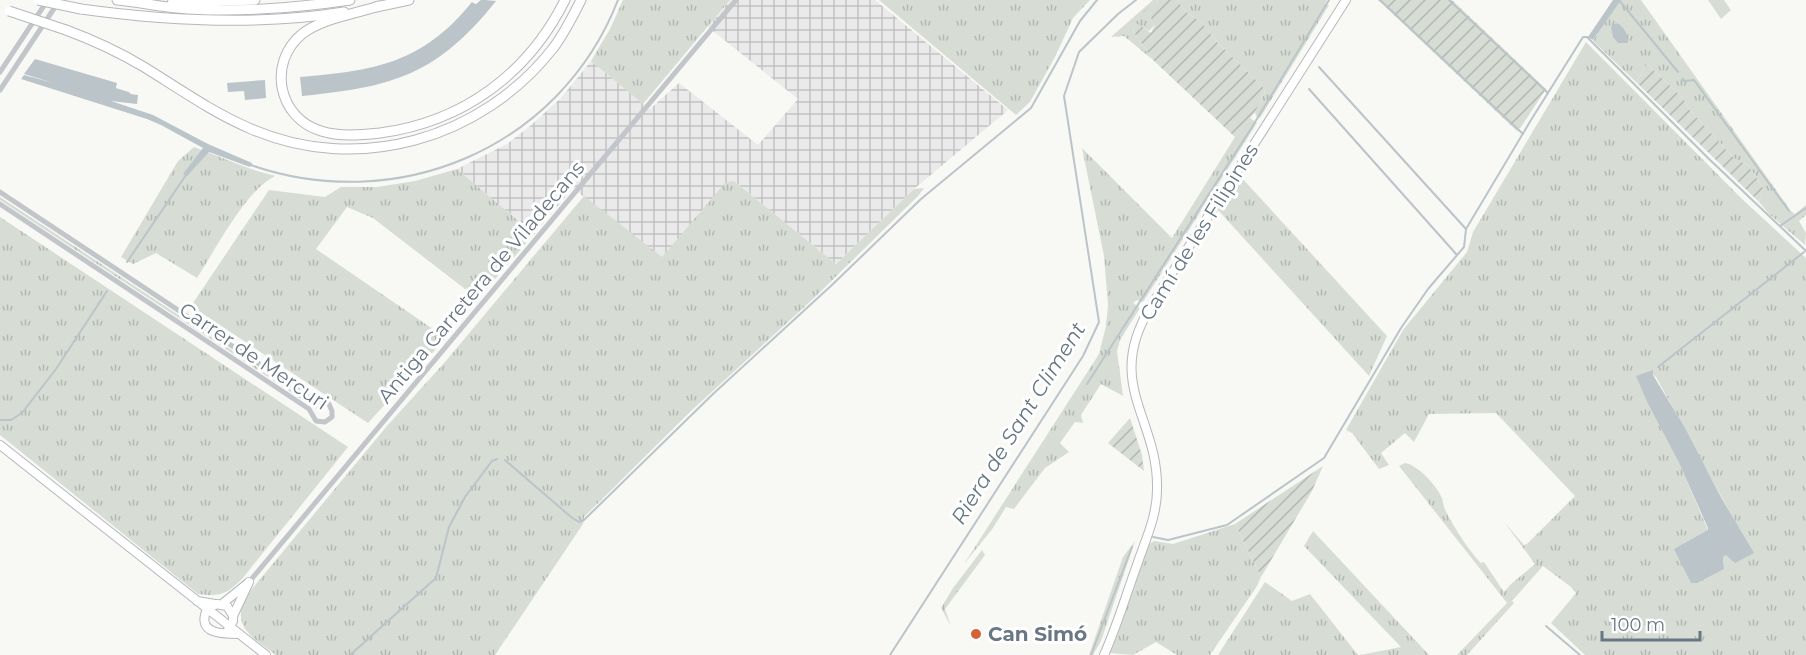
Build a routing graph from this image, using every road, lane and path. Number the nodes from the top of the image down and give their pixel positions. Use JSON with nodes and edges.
{"nodes":[{"id":1,"x":38,"y":0,"type":"edge"},
{"id":2,"x":48,"y":0,"type":"edge"},
{"id":3,"x":60,"y":0,"type":"edge"},
{"id":4,"x":117,"y":0,"type":"edge"},
{"id":5,"x":255,"y":0,"type":"edge"},
{"id":6,"x":350,"y":0,"type":"edge"},
{"id":7,"x":409,"y":0,"type":"edge"},
{"id":8,"x":565,"y":0,"type":"edge"},
{"id":9,"x":581,"y":0,"type":"edge"},
{"id":10,"x":736,"y":0,"type":"edge"},
{"id":11,"x":1346,"y":0,"type":"edge"},
{"id":12,"x":158,"y":4,"type":"junction"},
{"id":13,"x":379,"y":6,"type":"junction"},
{"id":14,"x":5,"y":10,"type":"edge"},
{"id":15,"x":0,"y":72,"type":"edge"},
{"id":16,"x":0,"y":90,"type":"edge"},
{"id":17,"x":0,"y":192,"type":"edge"},
{"id":18,"x":0,"y":204,"type":"edge"},
{"id":19,"x":0,"y":445,"type":"edge"},
{"id":20,"x":249,"y":582,"type":"junction"},
{"id":21,"x":196,"y":601,"type":"junction"},
{"id":22,"x":219,"y":604,"type":"junction"},
{"id":23,"x":207,"y":609,"type":"junction"},
{"id":24,"x":233,"y":616,"type":"junction"},
{"id":25,"x":227,"y":630,"type":"junction"},
{"id":26,"x":266,"y":655,"type":"edge"},
{"id":27,"x":1104,"y":655,"type":"edge"}],
"edges":[{"from":1,"to":13,"type":"highway","bridge":true},
{"from":2,"to":15,"type":"street"},
{"from":3,"to":16,"type":"street"},
{"from":4,"to":12,"type":"highway"},
{"from":5,"to":12,"type":"highway"},
{"from":6,"to":12,"type":"highway"},
{"from":7,"to":13,"type":"highway"},
{"from":8,"to":13,"type":"highway"},
{"from":9,"to":14,"type":"highway","bridge":true},
{"from":10,"to":20,"type":"street","name":"Antiga Carretera de Viladecans"},
{"from":11,"to":27,"type":"main road","name":"Camí de les Filipines"},
{"from":17,"to":18,"type":"street","name":"Carrer de Mercuri"},
{"from":19,"to":21,"type":"main road"},
{"from":20,"to":22,"type":"main road"},
{"from":20,"to":24,"type":"main road"},
{"from":21,"to":22,"type":"main road"},
{"from":21,"to":23,"type":"main road"},
{"from":22,"to":23,"type":"main road"},
{"from":22,"to":24,"type":"main road"},
{"from":23,"to":25,"type":"main road"},
{"from":23,"to":25,"type":"main road"},
{"from":24,"to":25,"type":"main road"},
{"from":25,"to":26,"type":"main road"}]}
